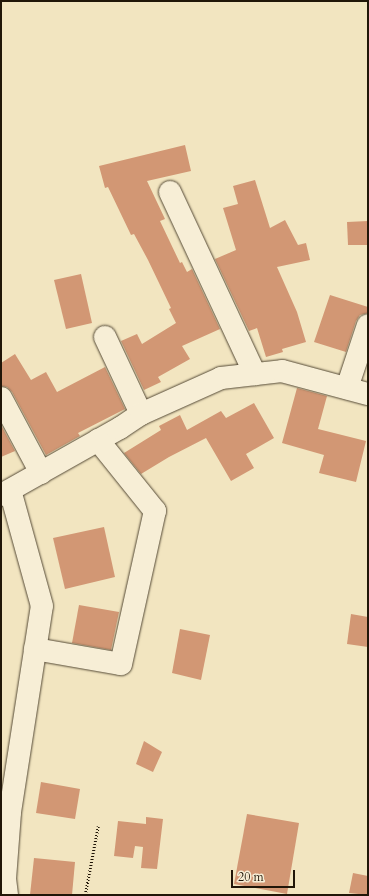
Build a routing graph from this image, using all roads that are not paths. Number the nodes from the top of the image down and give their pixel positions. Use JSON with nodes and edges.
{"nodes":[{"id":1,"x":170,"y":192,"type":"dead end"},
{"id":2,"x":368,"y":325,"type":"edge"},
{"id":3,"x":105,"y":337,"type":"dead end"},
{"id":4,"x":255,"y":374,"type":"junction"},
{"id":5,"x":347,"y":388,"type":"junction"},
{"id":6,"x":368,"y":394,"type":"edge"},
{"id":7,"x":1,"y":398,"type":"edge"},
{"id":8,"x":141,"y":414,"type":"junction"},
{"id":9,"x":98,"y":440,"type":"junction"},
{"id":10,"x":41,"y":473,"type":"junction"},
{"id":11,"x":5,"y":492,"type":"edge"},
{"id":12,"x":35,"y":649,"type":"junction"},
{"id":13,"x":7,"y":895,"type":"edge"}],
"edges":[{"from":1,"to":4,"type":"street"},
{"from":2,"to":5,"type":"street"},
{"from":3,"to":8,"type":"street"},
{"from":4,"to":5,"type":"street"},
{"from":4,"to":8,"type":"street"},
{"from":5,"to":6,"type":"street"},
{"from":7,"to":10,"type":"street"},
{"from":8,"to":9,"type":"street"},
{"from":9,"to":10,"type":"street"},
{"from":9,"to":12,"type":"street"},
{"from":10,"to":11,"type":"street"},
{"from":11,"to":12,"type":"street"},
{"from":12,"to":13,"type":"street"}]}
